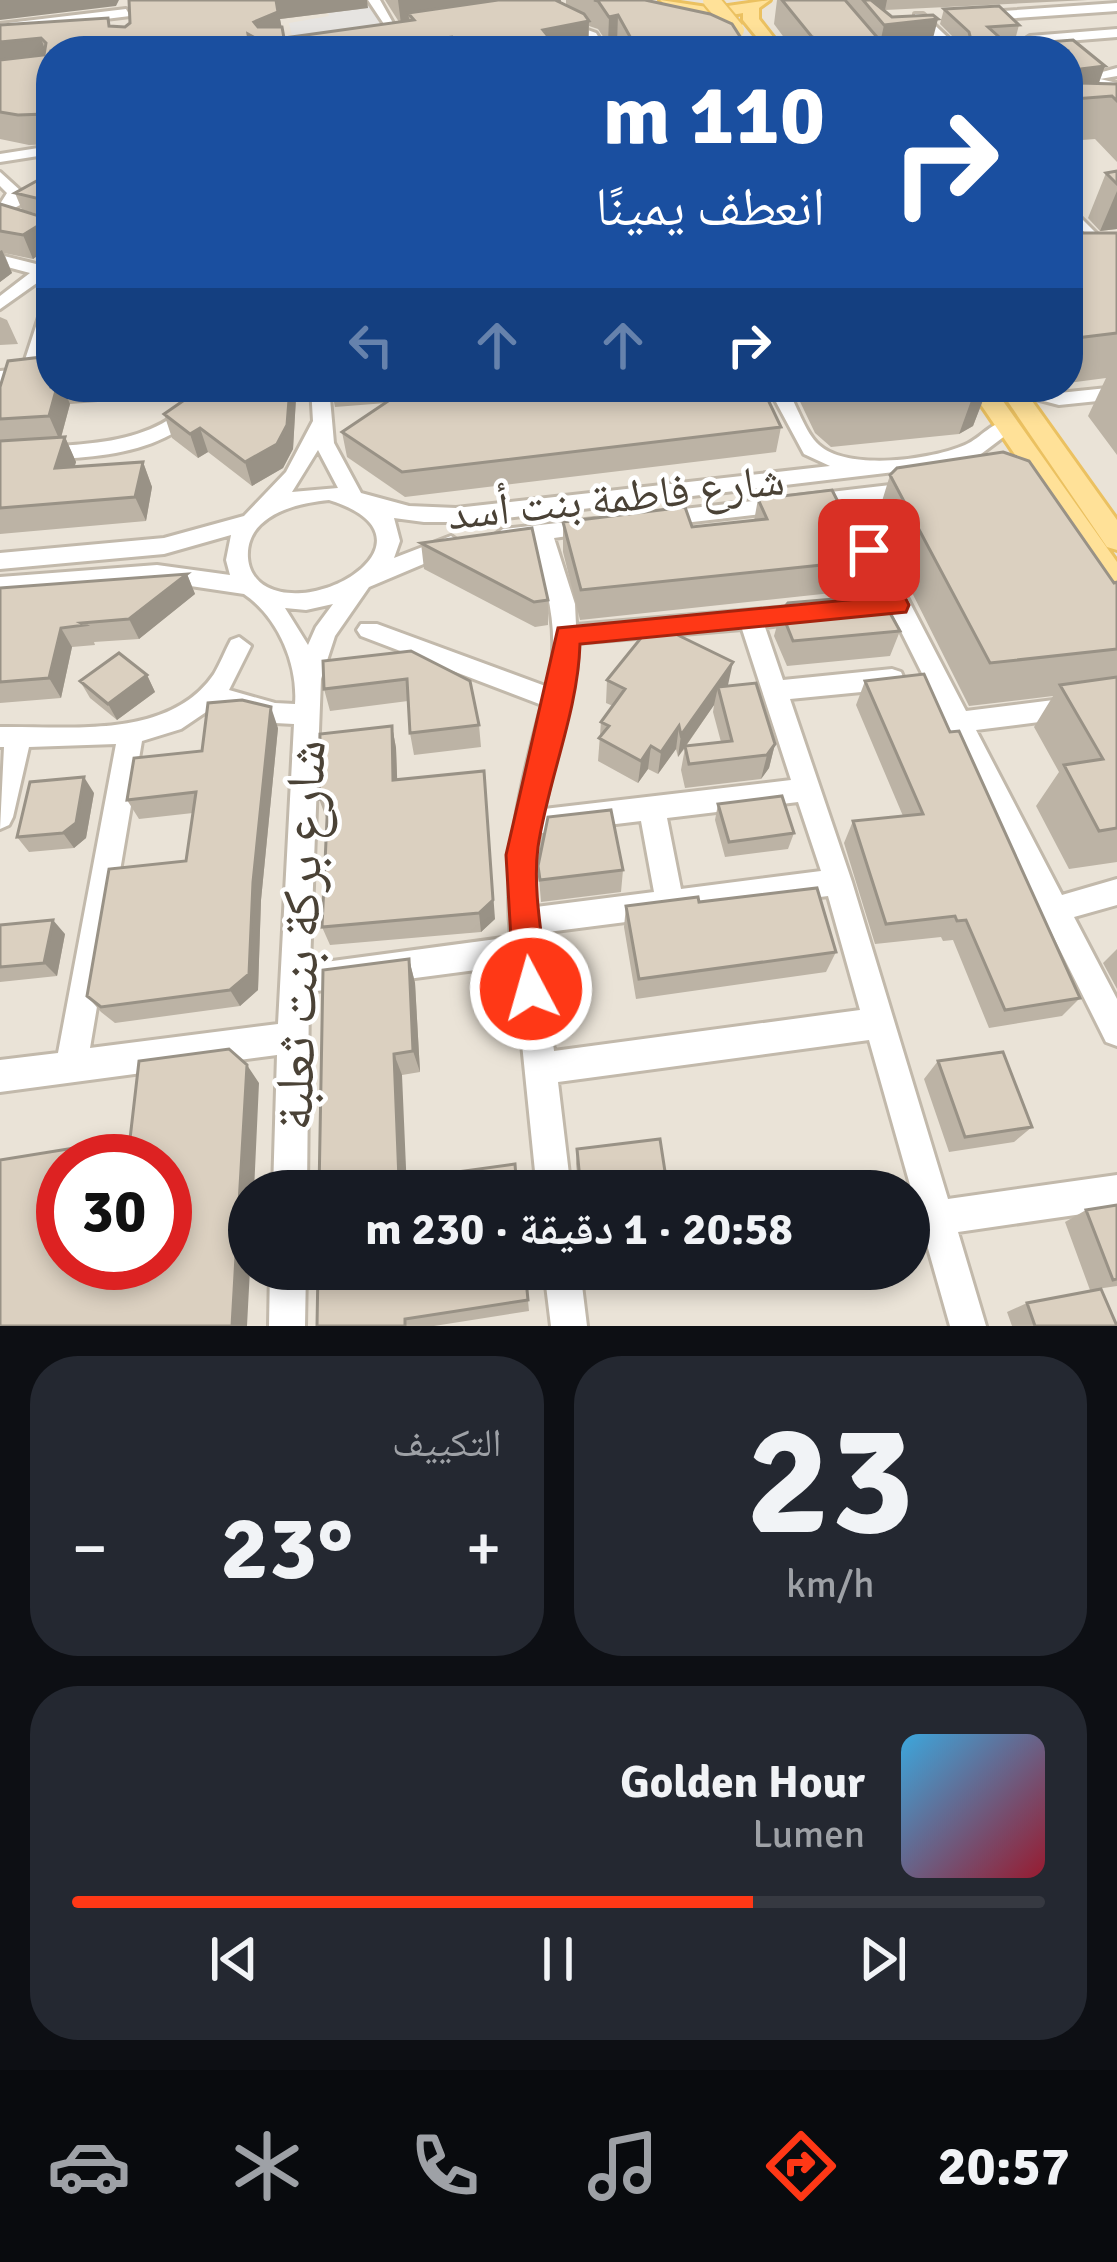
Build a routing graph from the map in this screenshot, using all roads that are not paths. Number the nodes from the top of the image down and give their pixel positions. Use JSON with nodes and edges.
{"nodes":[{"id":1,"x":374,"y":0,"type":"edge"},
{"id":2,"x":711,"y":0,"type":"edge"},
{"id":3,"x":722,"y":0,"type":"edge"},
{"id":4,"x":757,"y":3,"type":"edge"},
{"id":5,"x":780,"y":5,"type":"edge"},
{"id":6,"x":680,"y":7,"type":"edge"},
{"id":7,"x":982,"y":7,"type":"edge"},
{"id":8,"x":1117,"y":7,"type":"edge"},
{"id":9,"x":126,"y":10,"type":"edge"},
{"id":10,"x":579,"y":11,"type":"edge"},
{"id":11,"x":149,"y":14,"type":"edge"},
{"id":12,"x":1001,"y":14,"type":"junction"},
{"id":13,"x":913,"y":22,"type":"edge"},
{"id":14,"x":598,"y":24,"type":"joint"},
{"id":15,"x":0,"y":33,"type":"edge"},
{"id":16,"x":126,"y":34,"type":"edge"},
{"id":17,"x":382,"y":36,"type":"edge"},
{"id":18,"x":599,"y":36,"type":"edge"},
{"id":19,"x":728,"y":36,"type":"edge"},
{"id":20,"x":738,"y":36,"type":"edge"},
{"id":21,"x":741,"y":36,"type":"edge"},
{"id":22,"x":742,"y":36,"type":"edge"},
{"id":23,"x":746,"y":36,"type":"edge"},
{"id":24,"x":751,"y":36,"type":"edge"},
{"id":25,"x":946,"y":36,"type":"edge"},
{"id":26,"x":1023,"y":36,"type":"edge"},
{"id":27,"x":1117,"y":37,"type":"edge"},
{"id":28,"x":1083,"y":41,"type":"edge"},
{"id":29,"x":1083,"y":43,"type":"edge"},
{"id":30,"x":1117,"y":71,"type":"edge"},
{"id":31,"x":1083,"y":76,"type":"edge"},
{"id":32,"x":1093,"y":81,"type":"junction"},
{"id":33,"x":1083,"y":83,"type":"edge"},
{"id":34,"x":1117,"y":92,"type":"edge"},
{"id":35,"x":36,"y":152,"type":"edge"},
{"id":36,"x":0,"y":158,"type":"edge"},
{"id":37,"x":0,"y":177,"type":"edge"},
{"id":38,"x":36,"y":191,"type":"edge"},
{"id":39,"x":1083,"y":206,"type":"edge"},
{"id":40,"x":1094,"y":208,"type":"dead end"},
{"id":41,"x":3,"y":212,"type":"edge"},
{"id":42,"x":24,"y":224,"type":"edge"},
{"id":43,"x":1083,"y":231,"type":"edge"},
{"id":44,"x":0,"y":260,"type":"edge"},
{"id":45,"x":36,"y":266,"type":"edge"},
{"id":46,"x":1112,"y":266,"type":"edge"},
{"id":47,"x":36,"y":276,"type":"edge"},
{"id":48,"x":0,"y":304,"type":"edge"},
{"id":49,"x":36,"y":360,"type":"edge"},
{"id":50,"x":36,"y":373,"type":"edge"},
{"id":51,"x":29,"y":374,"type":"junction"},
{"id":52,"x":0,"y":376,"type":"edge"},
{"id":53,"x":1117,"y":393,"type":"edge"},
{"id":54,"x":1083,"y":396,"type":"edge"},
{"id":55,"x":201,"y":402,"type":"edge"},
{"id":56,"x":320,"y":402,"type":"edge"},
{"id":57,"x":477,"y":402,"type":"edge"},
{"id":58,"x":532,"y":402,"type":"edge"},
{"id":59,"x":785,"y":402,"type":"edge"},
{"id":60,"x":991,"y":402,"type":"edge"},
{"id":61,"x":1021,"y":402,"type":"edge"},
{"id":62,"x":320,"y":425,"type":"junction"},
{"id":63,"x":1007,"y":425,"type":"junction"},
{"id":64,"x":962,"y":454,"type":"junction"},
{"id":65,"x":0,"y":455,"type":"edge"},
{"id":66,"x":986,"y":464,"type":"edge"},
{"id":67,"x":858,"y":469,"type":"junction"},
{"id":68,"x":948,"y":484,"type":"edge"},
{"id":69,"x":1030,"y":489,"type":"edge"},
{"id":70,"x":1058,"y":498,"type":"junction"},
{"id":71,"x":357,"y":499,"type":"junction"},
{"id":72,"x":845,"y":499,"type":"junction"},
{"id":73,"x":256,"y":517,"type":"junction"},
{"id":74,"x":541,"y":532,"type":"junction"},
{"id":75,"x":1117,"y":539,"type":"edge"},
{"id":76,"x":4,"y":558,"type":"edge"},
{"id":77,"x":367,"y":580,"type":"junction"},
{"id":78,"x":1117,"y":583,"type":"edge"},
{"id":79,"x":0,"y":586,"type":"edge"},
{"id":80,"x":257,"y":591,"type":"junction"},
{"id":81,"x":834,"y":611,"type":"edge"},
{"id":82,"x":751,"y":620,"type":"junction"},
{"id":83,"x":369,"y":630,"type":"dead end"},
{"id":84,"x":567,"y":635,"type":"junction"},
{"id":85,"x":238,"y":646,"type":"dead end"},
{"id":86,"x":932,"y":674,"type":"junction"},
{"id":87,"x":309,"y":679,"type":"junction"},
{"id":88,"x":776,"y":692,"type":"junction"},
{"id":89,"x":212,"y":695,"type":"junction"},
{"id":90,"x":558,"y":701,"type":"junction"},
{"id":91,"x":1117,"y":702,"type":"edge"},
{"id":92,"x":307,"y":715,"type":"junction"},
{"id":93,"x":957,"y":722,"type":"junction"},
{"id":94,"x":130,"y":735,"type":"junction"},
{"id":95,"x":9,"y":736,"type":"edge"},
{"id":96,"x":809,"y":789,"type":"junction"},
{"id":97,"x":652,"y":808,"type":"junction"},
{"id":98,"x":0,"y":817,"type":"edge"},
{"id":99,"x":526,"y":824,"type":"junction"},
{"id":100,"x":838,"y":882,"type":"junction"},
{"id":101,"x":1117,"y":892,"type":"edge"},
{"id":102,"x":670,"y":903,"type":"junction"},
{"id":103,"x":1054,"y":910,"type":"junction"},
{"id":104,"x":525,"y":935,"type":"junction"},
{"id":105,"x":294,"y":980,"type":"junction"},
{"id":106,"x":879,"y":1023,"type":"junction"},
{"id":107,"x":1117,"y":1031,"type":"edge"},
{"id":108,"x":293,"y":1037,"type":"junction"},
{"id":109,"x":71,"y":1068,"type":"junction"},
{"id":110,"x":540,"y":1069,"type":"junction"},
{"id":111,"x":0,"y":1078,"type":"edge"},
{"id":112,"x":290,"y":1170,"type":"edge"},
{"id":113,"x":552,"y":1170,"type":"edge"},
{"id":114,"x":1117,"y":1192,"type":"edge"},
{"id":115,"x":936,"y":1218,"type":"junction"},
{"id":116,"x":288,"y":1290,"type":"edge"},
{"id":117,"x":565,"y":1290,"type":"edge"},
{"id":118,"x":287,"y":1326,"type":"edge"},
{"id":119,"x":569,"y":1326,"type":"edge"},
{"id":120,"x":968,"y":1326,"type":"edge"}],
"edges":[{"from":1,"to":17,"type":"street"},
{"from":2,"to":21,"type":"main road","bridge":true},
{"from":3,"to":22,"type":"main road"},
{"from":4,"to":6,"type":"main road"},
{"from":4,"to":23,"type":"main road"},
{"from":5,"to":24,"type":"main road"},
{"from":6,"to":19,"type":"main road"},
{"from":6,"to":20,"type":"main road"},
{"from":7,"to":12,"type":"street"},
{"from":8,"to":12,"type":"street"},
{"from":9,"to":11,"type":"street"},
{"from":9,"to":15,"type":"street"},
{"from":9,"to":16,"type":"street"},
{"from":10,"to":14,"type":"main road"},
{"from":12,"to":26,"type":"street"},
{"from":13,"to":25,"type":"street"},
{"from":14,"to":18,"type":"street"},
{"from":27,"to":28,"type":"street"},
{"from":27,"to":29,"type":"street"},
{"from":30,"to":32,"type":"street"},
{"from":31,"to":32,"type":"street"},
{"from":32,"to":34,"type":"street"},
{"from":33,"to":34,"type":"street"},
{"from":35,"to":36,"type":"street"},
{"from":37,"to":41,"type":"street"},
{"from":38,"to":41,"type":"street"},
{"from":39,"to":40,"type":"street"},
{"from":41,"to":42,"type":"street"},
{"from":43,"to":46,"type":"street"},
{"from":44,"to":45,"type":"street"},
{"from":47,"to":48,"type":"street"},
{"from":49,"to":51,"type":"street"},
{"from":50,"to":51,"type":"street"},
{"from":51,"to":52,"type":"street"},
{"from":53,"to":54,"type":"street"},
{"from":55,"to":65,"type":"street"},
{"from":56,"to":62,"type":"street"},
{"from":57,"to":58,"type":"street"},
{"from":59,"to":67,"type":"street"},
{"from":60,"to":63,"type":"main road"},
{"from":61,"to":75,"type":"main road"},
{"from":62,"to":71,"type":"street"},
{"from":62,"to":73,"type":"street"},
{"from":63,"to":64,"type":"street","name":"شارع فاطمة بنت أسد"},
{"from":63,"to":70,"type":"main road"},
{"from":64,"to":66,"type":"street"},
{"from":64,"to":67,"type":"street","name":"شارع فاطمة بنت أسد"},
{"from":67,"to":71,"type":"street","name":"شارع فاطمة بنت أسد"},
{"from":68,"to":72,"type":"street","name":"شارع فاطمة بنت أسد"},
{"from":69,"to":70,"type":"street"},
{"from":70,"to":78,"type":"main road"},
{"from":71,"to":73,"type":"street"},
{"from":71,"to":77,"type":"street"},
{"from":72,"to":74,"type":"street","name":"شارع فاطمة بنت أسد"},
{"from":72,"to":86,"type":"street"},
{"from":73,"to":76,"type":"street"},
{"from":73,"to":80,"type":"street"},
{"from":74,"to":77,"type":"street","name":"شارع فاطمة بنت أسد"},
{"from":74,"to":84,"type":"street"},
{"from":77,"to":80,"type":"street"},
{"from":77,"to":87,"type":"street","name":"شارع بركة بنت ثعلبة"},
{"from":79,"to":80,"type":"street"},
{"from":80,"to":87,"type":"street","name":"شارع بركة بنت ثعلبة"},
{"from":81,"to":82,"type":"street"},
{"from":82,"to":84,"type":"street"},
{"from":82,"to":88,"type":"street"},
{"from":83,"to":90,"type":"street"},
{"from":84,"to":90,"type":"street"},
{"from":85,"to":89,"type":"street"},
{"from":86,"to":88,"type":"street"},
{"from":86,"to":93,"type":"street"},
{"from":87,"to":92,"type":"street","name":"شارع بركة بنت ثعلبة"},
{"from":88,"to":96,"type":"street"},
{"from":89,"to":92,"type":"street"},
{"from":89,"to":94,"type":"street"},
{"from":90,"to":99,"type":"street"},
{"from":91,"to":93,"type":"street"},
{"from":92,"to":105,"type":"street","name":"شارع بركة بنت ثعلبة"},
{"from":93,"to":103,"type":"street"},
{"from":94,"to":95,"type":"street"},
{"from":94,"to":109,"type":"street"},
{"from":95,"to":98,"type":"street"},
{"from":96,"to":97,"type":"street"},
{"from":96,"to":100,"type":"street"},
{"from":97,"to":99,"type":"street"},
{"from":97,"to":102,"type":"street"},
{"from":99,"to":104,"type":"street"},
{"from":100,"to":102,"type":"street"},
{"from":100,"to":106,"type":"street"},
{"from":101,"to":103,"type":"street"},
{"from":102,"to":104,"type":"street"},
{"from":103,"to":107,"type":"street"},
{"from":104,"to":105,"type":"street"},
{"from":104,"to":110,"type":"street"},
{"from":105,"to":108,"type":"street","name":"شارع بركة بنت ثعلبة"},
{"from":106,"to":110,"type":"street"},
{"from":106,"to":115,"type":"street"},
{"from":108,"to":109,"type":"street"},
{"from":108,"to":112,"type":"street","name":"شارع بركة بنت ثعلبة"},
{"from":109,"to":111,"type":"street"},
{"from":110,"to":113,"type":"street"},
{"from":114,"to":115,"type":"street"},
{"from":115,"to":120,"type":"street"},
{"from":116,"to":118,"type":"street"},
{"from":117,"to":119,"type":"street"}]}
